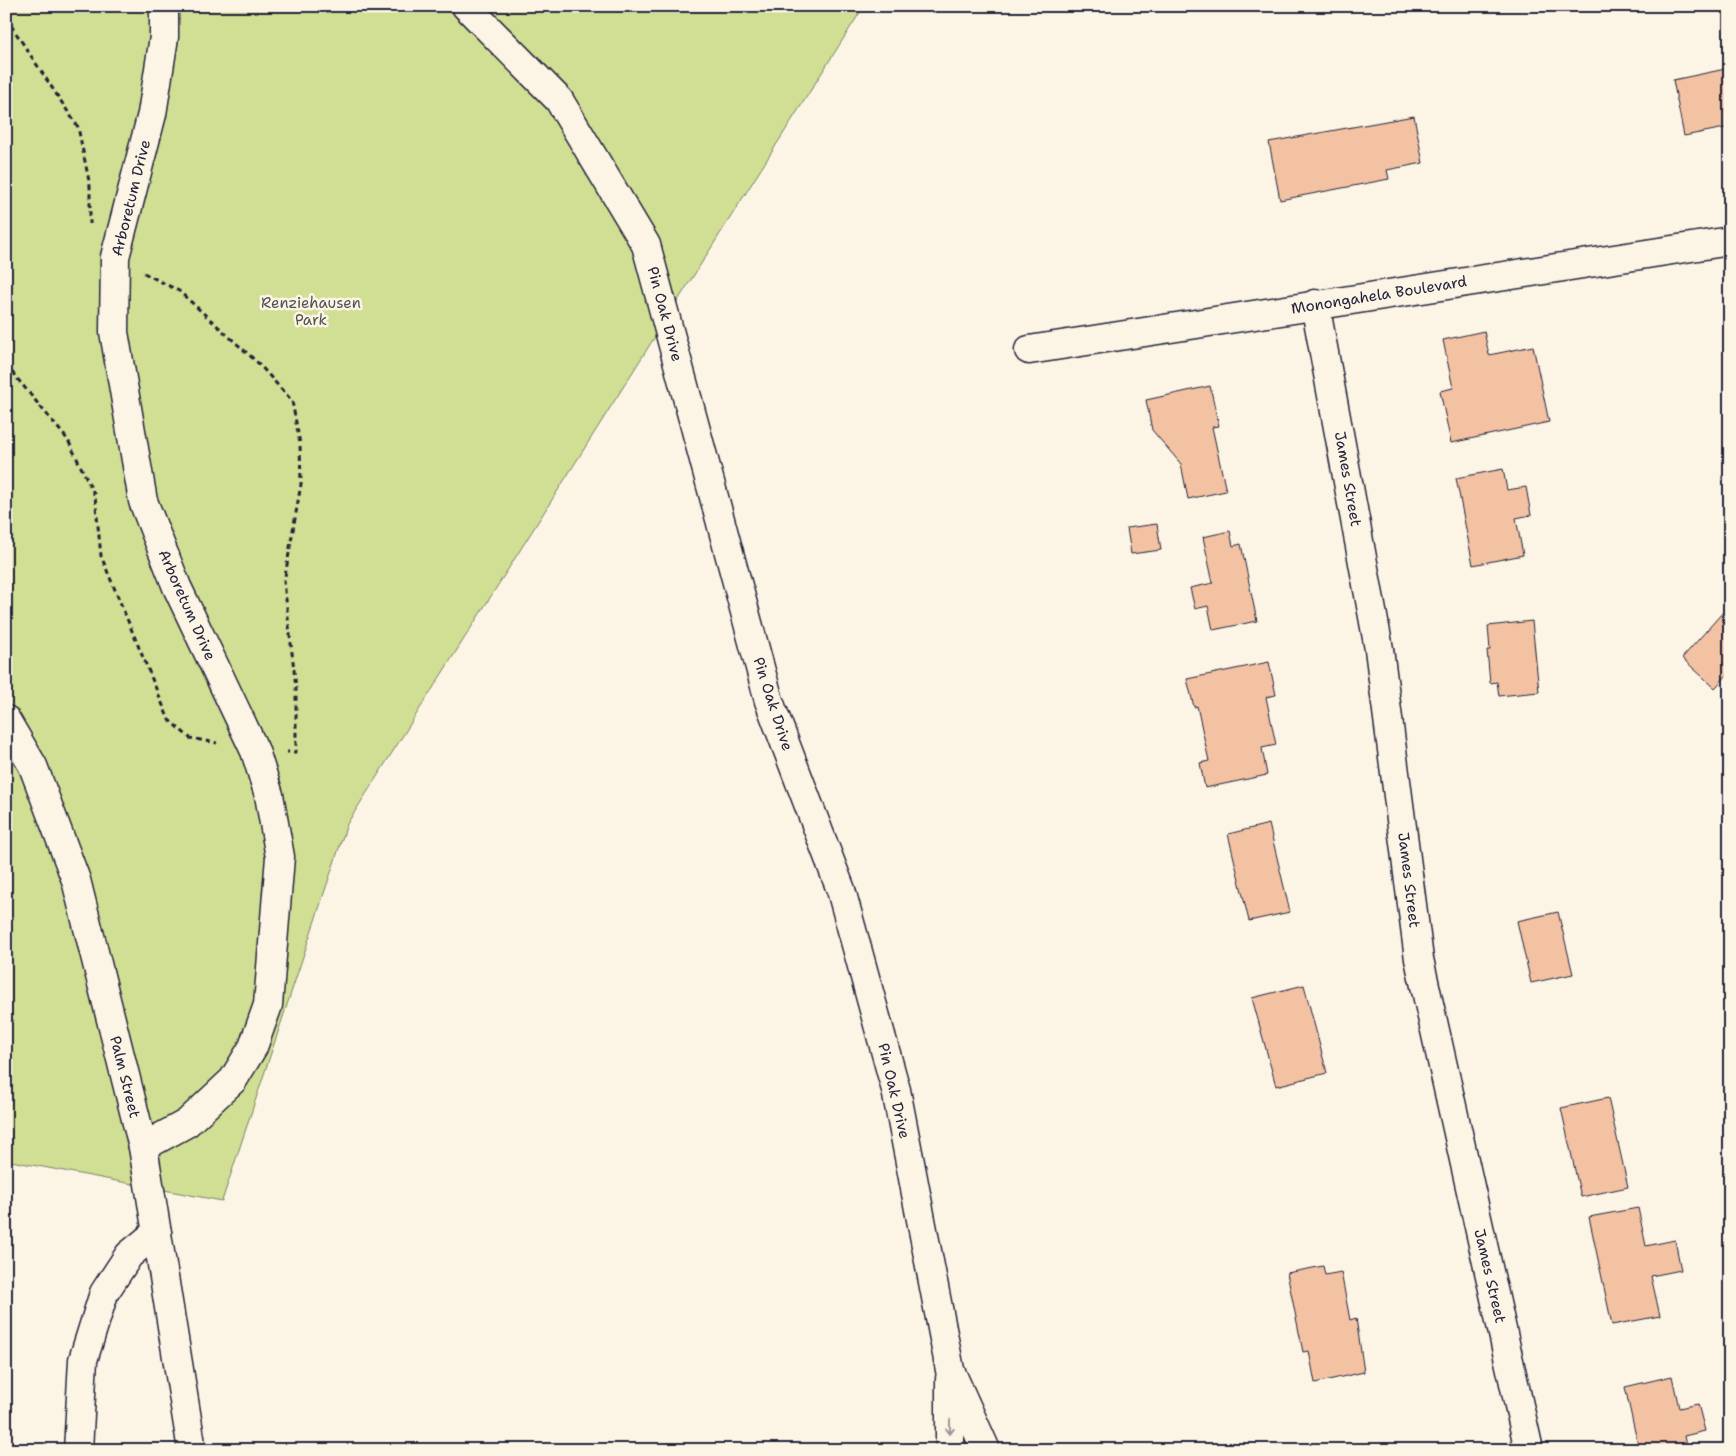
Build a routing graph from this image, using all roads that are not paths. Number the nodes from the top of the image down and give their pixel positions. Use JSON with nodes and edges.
{"nodes":[{"id":1,"x":164,"y":6,"type":"edge"},
{"id":2,"x":466,"y":6,"type":"edge"},
{"id":3,"x":1730,"y":242,"type":"edge"},
{"id":4,"x":1316,"y":304,"type":"junction"},
{"id":5,"x":1029,"y":350,"type":"dead end"},
{"id":6,"x":6,"y":720,"type":"edge"},
{"id":7,"x":143,"y":1147,"type":"junction"},
{"id":8,"x":157,"y":1232,"type":"junction"},
{"id":9,"x":950,"y":1370,"type":"junction"},
{"id":10,"x":78,"y":1450,"type":"edge"},
{"id":11,"x":192,"y":1450,"type":"edge"},
{"id":12,"x":950,"y":1450,"type":"edge"},
{"id":13,"x":986,"y":1450,"type":"edge"},
{"id":14,"x":1529,"y":1450,"type":"edge"}],
"edges":[{"from":1,"to":7,"type":"street","name":"Arboretum Drive"},
{"from":2,"to":9,"type":"street","name":"Pin Oak Drive"},
{"from":3,"to":4,"type":"street","name":"Monongahela Boulevard"},
{"from":4,"to":5,"type":"street","name":"Monongahela Boulevard"},
{"from":4,"to":14,"type":"street","name":"James Street"},
{"from":6,"to":7,"type":"street","name":"Palm Street"},
{"from":7,"to":8,"type":"street","name":"Palm Street"},
{"from":8,"to":10,"type":"street"},
{"from":8,"to":11,"type":"street","name":"Palm Street"},
{"from":9,"to":12,"type":"street","one_way":true},
{"from":9,"to":13,"type":"street","name":"Pin Oak Drive"}]}
